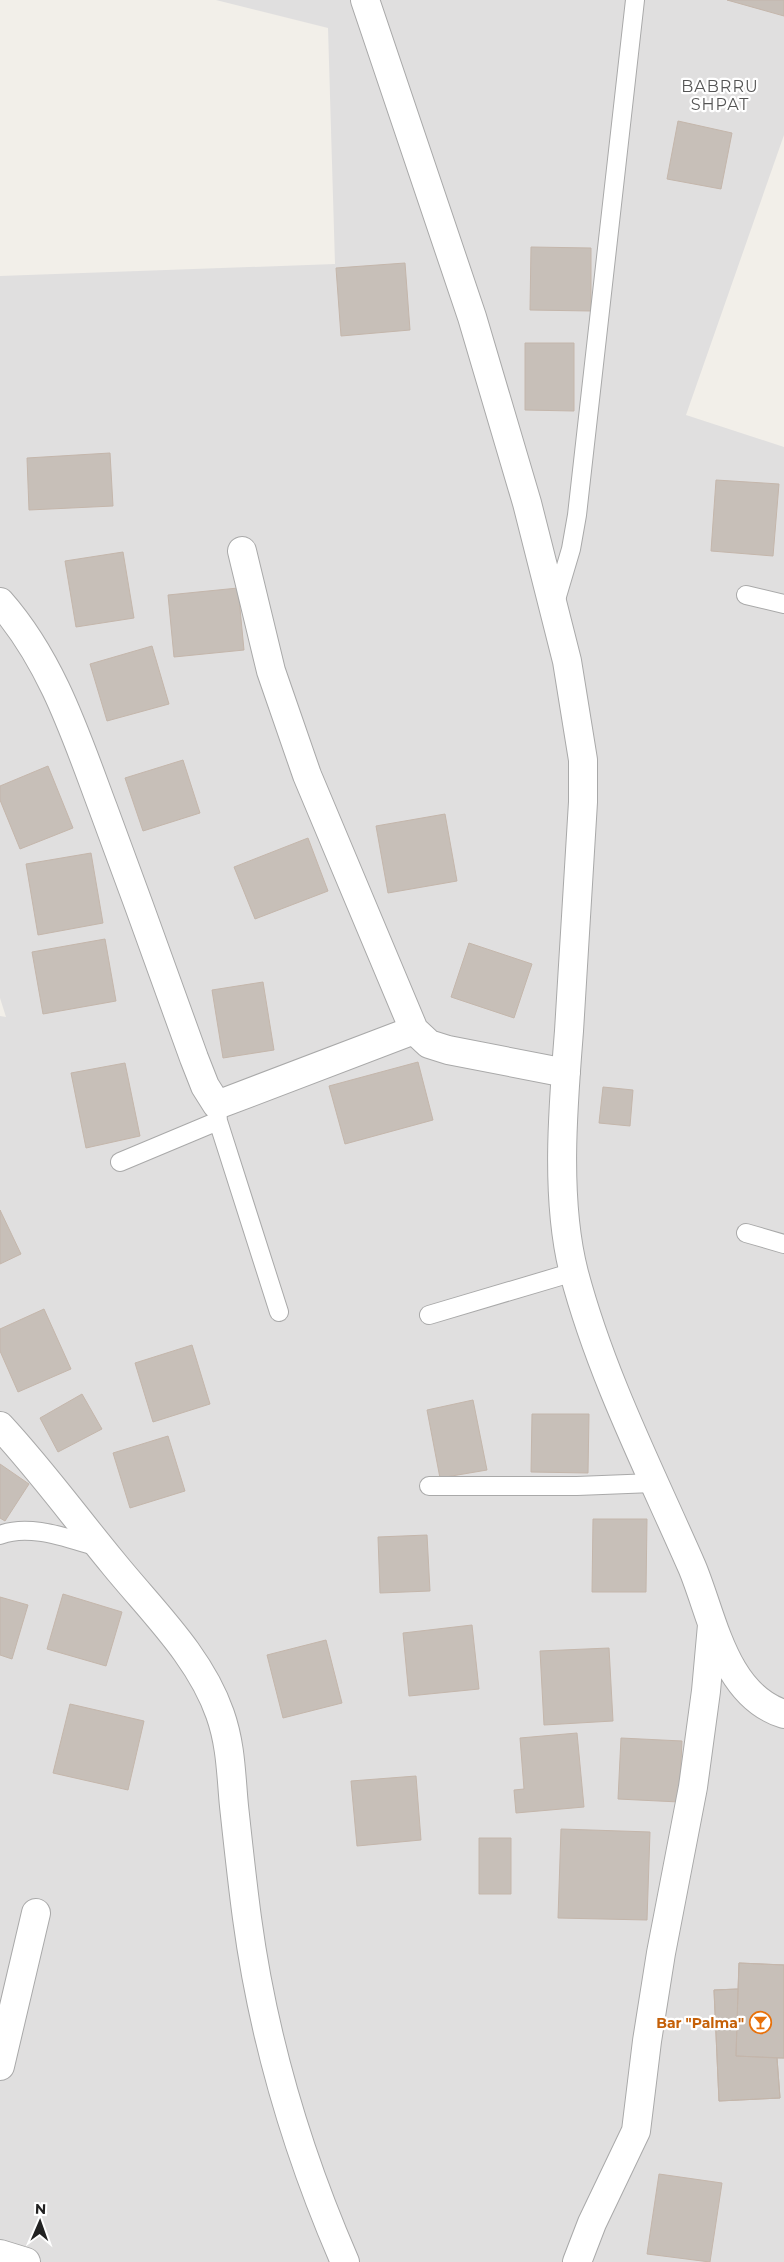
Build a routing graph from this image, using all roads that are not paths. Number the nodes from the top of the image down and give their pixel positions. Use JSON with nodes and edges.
{"nodes":[{"id":1,"x":366,"y":0,"type":"edge"},
{"id":2,"x":635,"y":0,"type":"edge"},
{"id":3,"x":242,"y":552,"type":"dead end"},
{"id":4,"x":746,"y":595,"type":"dead end"},
{"id":5,"x":0,"y":602,"type":"edge"},
{"id":6,"x":784,"y":604,"type":"edge"},
{"id":7,"x":554,"y":605,"type":"junction"},
{"id":8,"x":414,"y":1030,"type":"junction"},
{"id":9,"x":566,"y":1073,"type":"junction"},
{"id":10,"x":217,"y":1113,"type":"junction"},
{"id":11,"x":120,"y":1162,"type":"dead end"},
{"id":12,"x":746,"y":1233,"type":"dead end"},
{"id":13,"x":784,"y":1244,"type":"edge"},
{"id":14,"x":574,"y":1272,"type":"junction"},
{"id":15,"x":279,"y":1312,"type":"dead end"},
{"id":16,"x":429,"y":1315,"type":"dead end"},
{"id":17,"x":0,"y":1426,"type":"edge"},
{"id":18,"x":653,"y":1483,"type":"junction"},
{"id":19,"x":429,"y":1486,"type":"dead end"},
{"id":20,"x":0,"y":1535,"type":"edge"},
{"id":21,"x":99,"y":1547,"type":"junction"},
{"id":22,"x":712,"y":1623,"type":"junction"},
{"id":23,"x":784,"y":1714,"type":"edge"},
{"id":24,"x":36,"y":1913,"type":"dead end"},
{"id":25,"x":0,"y":2066,"type":"edge"},
{"id":26,"x":0,"y":2254,"type":"edge"},
{"id":27,"x":26,"y":2262,"type":"edge"},
{"id":28,"x":345,"y":2262,"type":"edge"},
{"id":29,"x":577,"y":2262,"type":"edge"}],
"edges":[{"from":1,"to":7,"type":"street"},
{"from":2,"to":7,"type":"lane"},
{"from":3,"to":8,"type":"street"},
{"from":4,"to":6,"type":"lane"},
{"from":5,"to":10,"type":"street"},
{"from":7,"to":9,"type":"street"},
{"from":8,"to":9,"type":"street"},
{"from":8,"to":10,"type":"street"},
{"from":9,"to":14,"type":"street"},
{"from":10,"to":11,"type":"lane"},
{"from":10,"to":15,"type":"lane"},
{"from":12,"to":13,"type":"lane"},
{"from":14,"to":16,"type":"lane"},
{"from":14,"to":18,"type":"street"},
{"from":17,"to":21,"type":"street"},
{"from":18,"to":19,"type":"lane"},
{"from":18,"to":22,"type":"street"},
{"from":20,"to":21,"type":"lane"},
{"from":21,"to":28,"type":"street"},
{"from":22,"to":23,"type":"street"},
{"from":22,"to":29,"type":"street"},
{"from":24,"to":25,"type":"street"},
{"from":26,"to":27,"type":"street"}]}
